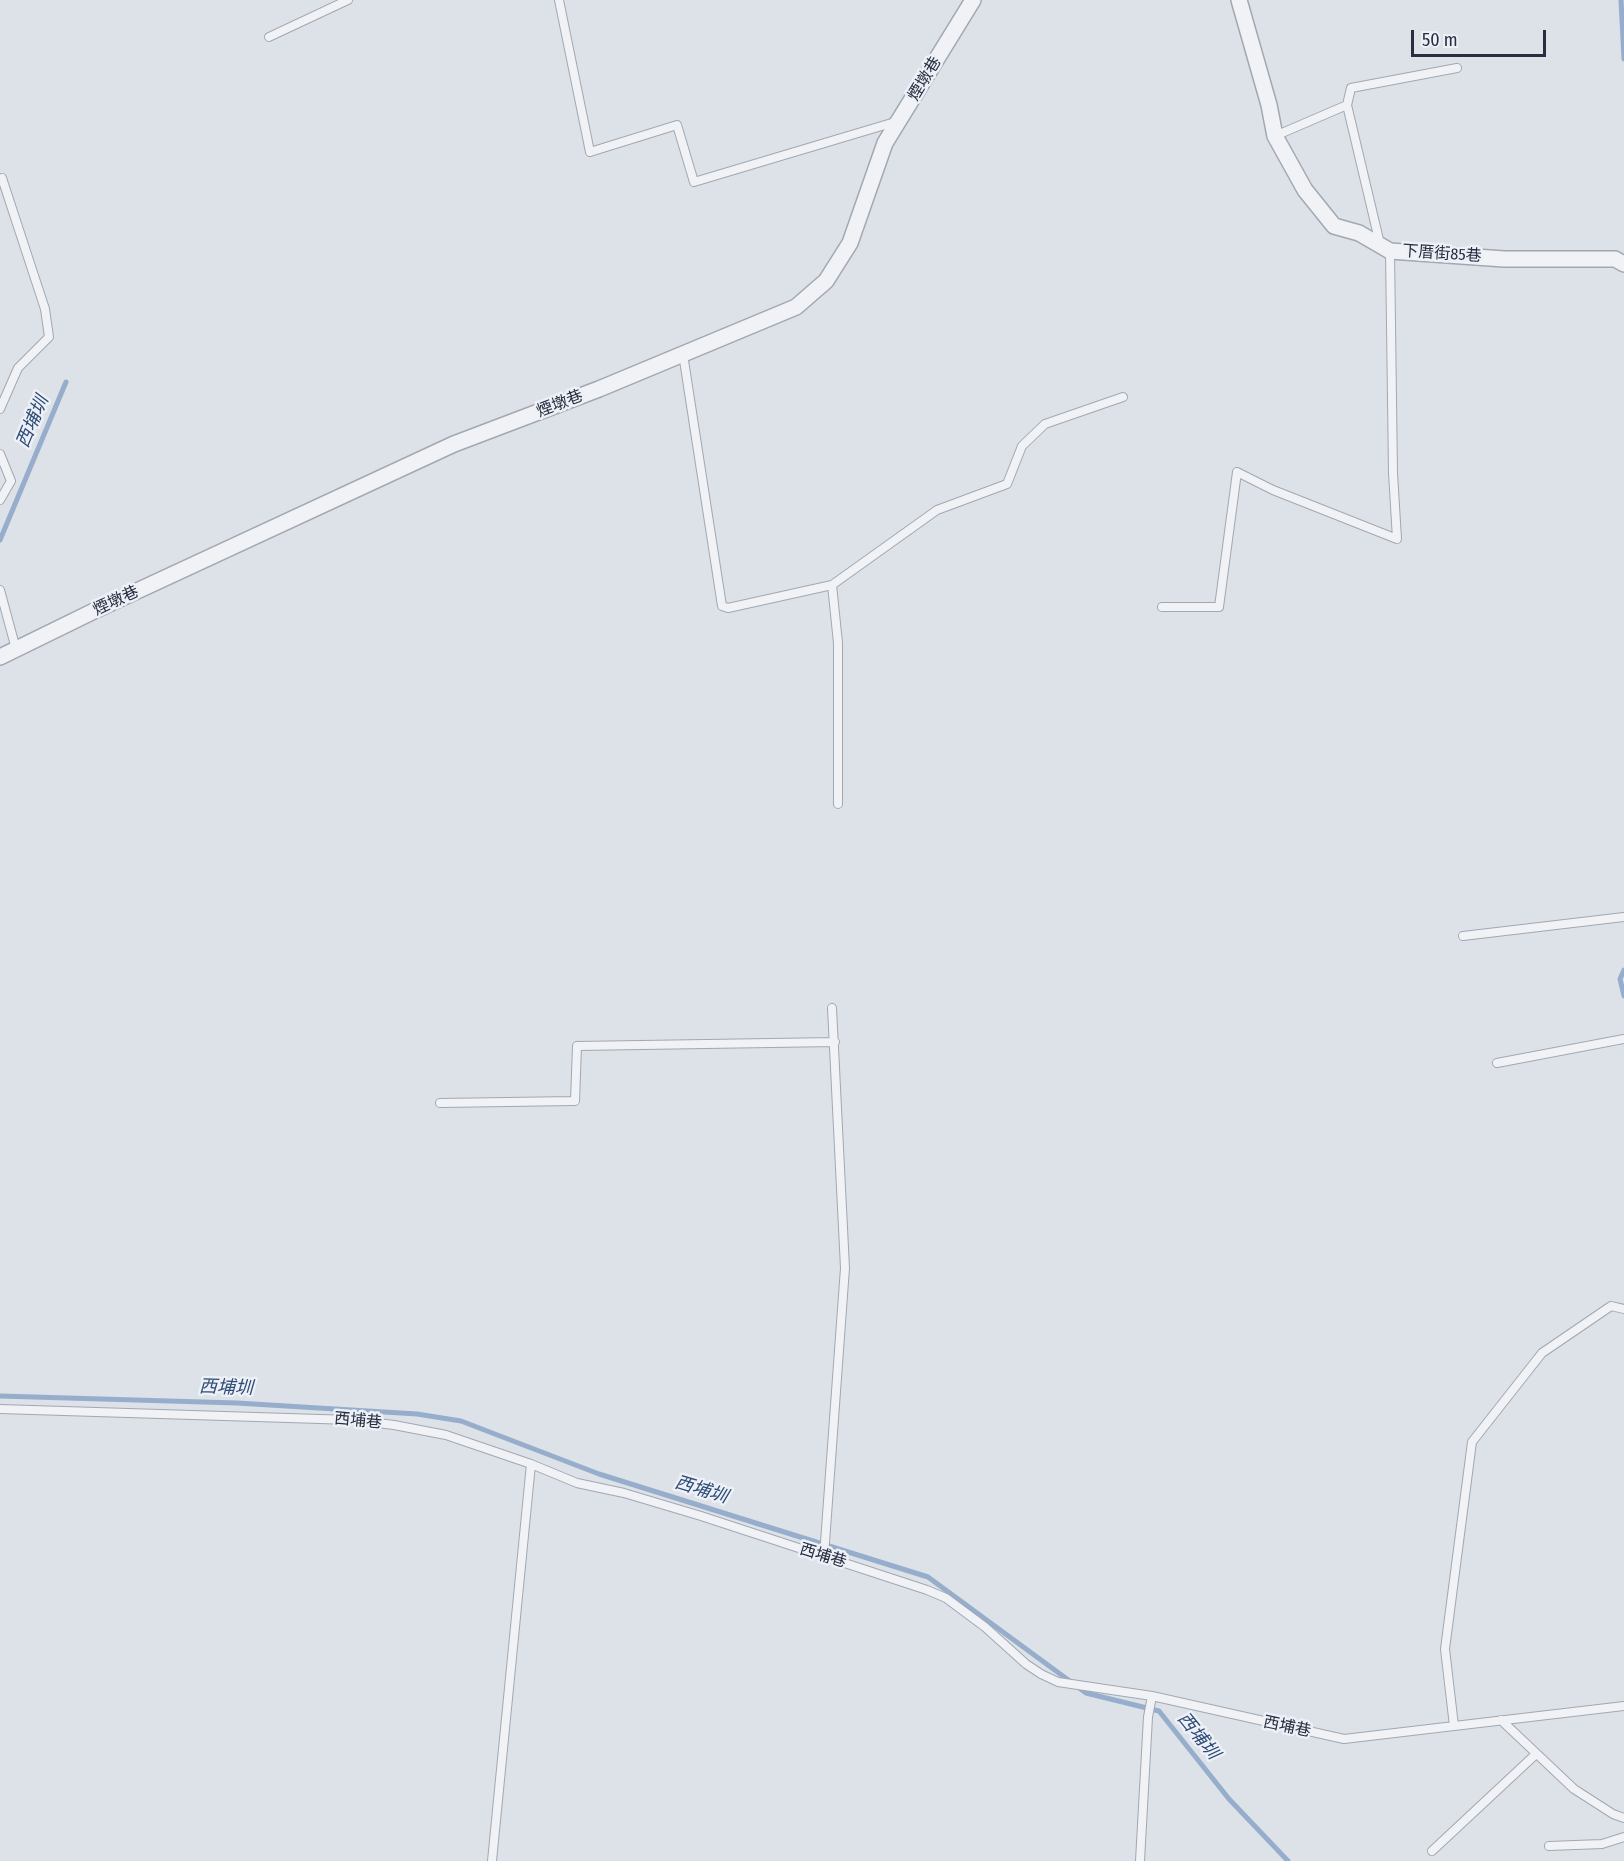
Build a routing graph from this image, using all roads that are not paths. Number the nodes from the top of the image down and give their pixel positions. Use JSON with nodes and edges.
{"nodes":[{"id":1,"x":348,"y":0,"type":"edge"},
{"id":2,"x":559,"y":0,"type":"edge"},
{"id":3,"x":973,"y":0,"type":"edge"},
{"id":4,"x":1239,"y":0,"type":"edge"},
{"id":5,"x":269,"y":37,"type":"dead end"},
{"id":6,"x":1457,"y":68,"type":"dead end"},
{"id":7,"x":1347,"y":105,"type":"junction"},
{"id":8,"x":897,"y":122,"type":"junction"},
{"id":9,"x":1275,"y":136,"type":"junction"},
{"id":10,"x":1,"y":176,"type":"edge"},
{"id":11,"x":1385,"y":248,"type":"junction"},
{"id":12,"x":1624,"y":264,"type":"edge"},
{"id":13,"x":683,"y":354,"type":"junction"},
{"id":14,"x":1123,"y":397,"type":"dead end"},
{"id":15,"x":0,"y":409,"type":"edge"},
{"id":16,"x":0,"y":454,"type":"edge"},
{"id":17,"x":0,"y":500,"type":"edge"},
{"id":18,"x":832,"y":585,"type":"junction"},
{"id":19,"x":0,"y":590,"type":"edge"},
{"id":20,"x":1162,"y":607,"type":"dead end"},
{"id":21,"x":16,"y":649,"type":"junction"},
{"id":22,"x":0,"y":657,"type":"edge"},
{"id":23,"x":838,"y":804,"type":"dead end"},
{"id":24,"x":1624,"y":917,"type":"edge"},
{"id":25,"x":1464,"y":936,"type":"dead end"},
{"id":26,"x":832,"y":1008,"type":"dead end"},
{"id":27,"x":1623,"y":1039,"type":"edge"},
{"id":28,"x":835,"y":1042,"type":"junction"},
{"id":29,"x":1497,"y":1063,"type":"dead end"},
{"id":30,"x":440,"y":1103,"type":"dead end"},
{"id":31,"x":1624,"y":1309,"type":"edge"},
{"id":32,"x":0,"y":1409,"type":"edge"},
{"id":33,"x":531,"y":1464,"type":"junction"},
{"id":34,"x":824,"y":1556,"type":"junction"},
{"id":35,"x":1152,"y":1696,"type":"junction"},
{"id":36,"x":1623,"y":1706,"type":"edge"},
{"id":37,"x":1501,"y":1720,"type":"junction"},
{"id":38,"x":1454,"y":1726,"type":"junction"},
{"id":39,"x":1536,"y":1754,"type":"junction"},
{"id":40,"x":1624,"y":1818,"type":"edge"},
{"id":41,"x":1624,"y":1837,"type":"edge"},
{"id":42,"x":1549,"y":1846,"type":"dead end"},
{"id":43,"x":1432,"y":1851,"type":"dead end"},
{"id":44,"x":492,"y":1861,"type":"edge"},
{"id":45,"x":1140,"y":1861,"type":"edge"}],
"edges":[{"from":1,"to":5,"type":"lane"},
{"from":2,"to":8,"type":"lane"},
{"from":3,"to":8,"type":"street","name":"煙墩巷"},
{"from":4,"to":9,"type":"street","name":"下厝街85巷"},
{"from":6,"to":7,"type":"lane"},
{"from":7,"to":9,"type":"lane"},
{"from":7,"to":11,"type":"lane"},
{"from":8,"to":13,"type":"street","name":"煙墩巷"},
{"from":9,"to":11,"type":"street","name":"下厝街85巷"},
{"from":10,"to":15,"type":"lane"},
{"from":11,"to":12,"type":"street","name":"下厝街85巷"},
{"from":11,"to":20,"type":"lane"},
{"from":13,"to":18,"type":"lane"},
{"from":13,"to":21,"type":"street","name":"煙墩巷"},
{"from":14,"to":18,"type":"lane"},
{"from":16,"to":17,"type":"lane"},
{"from":18,"to":23,"type":"lane"},
{"from":19,"to":21,"type":"lane"},
{"from":21,"to":22,"type":"street","name":"煙墩巷"},
{"from":24,"to":25,"type":"lane"},
{"from":26,"to":28,"type":"lane"},
{"from":27,"to":29,"type":"lane"},
{"from":28,"to":30,"type":"lane"},
{"from":28,"to":34,"type":"lane"},
{"from":31,"to":38,"type":"lane"},
{"from":32,"to":33,"type":"lane","name":"西埔巷"},
{"from":33,"to":34,"type":"lane","name":"西埔巷"},
{"from":33,"to":44,"type":"lane"},
{"from":34,"to":35,"type":"lane","name":"西埔巷"},
{"from":35,"to":38,"type":"lane","name":"西埔巷"},
{"from":35,"to":45,"type":"lane"},
{"from":36,"to":37,"type":"lane","name":"西埔巷"},
{"from":37,"to":38,"type":"lane","name":"西埔巷"},
{"from":37,"to":39,"type":"lane"},
{"from":39,"to":40,"type":"lane"},
{"from":39,"to":43,"type":"lane"},
{"from":41,"to":42,"type":"lane"}]}
